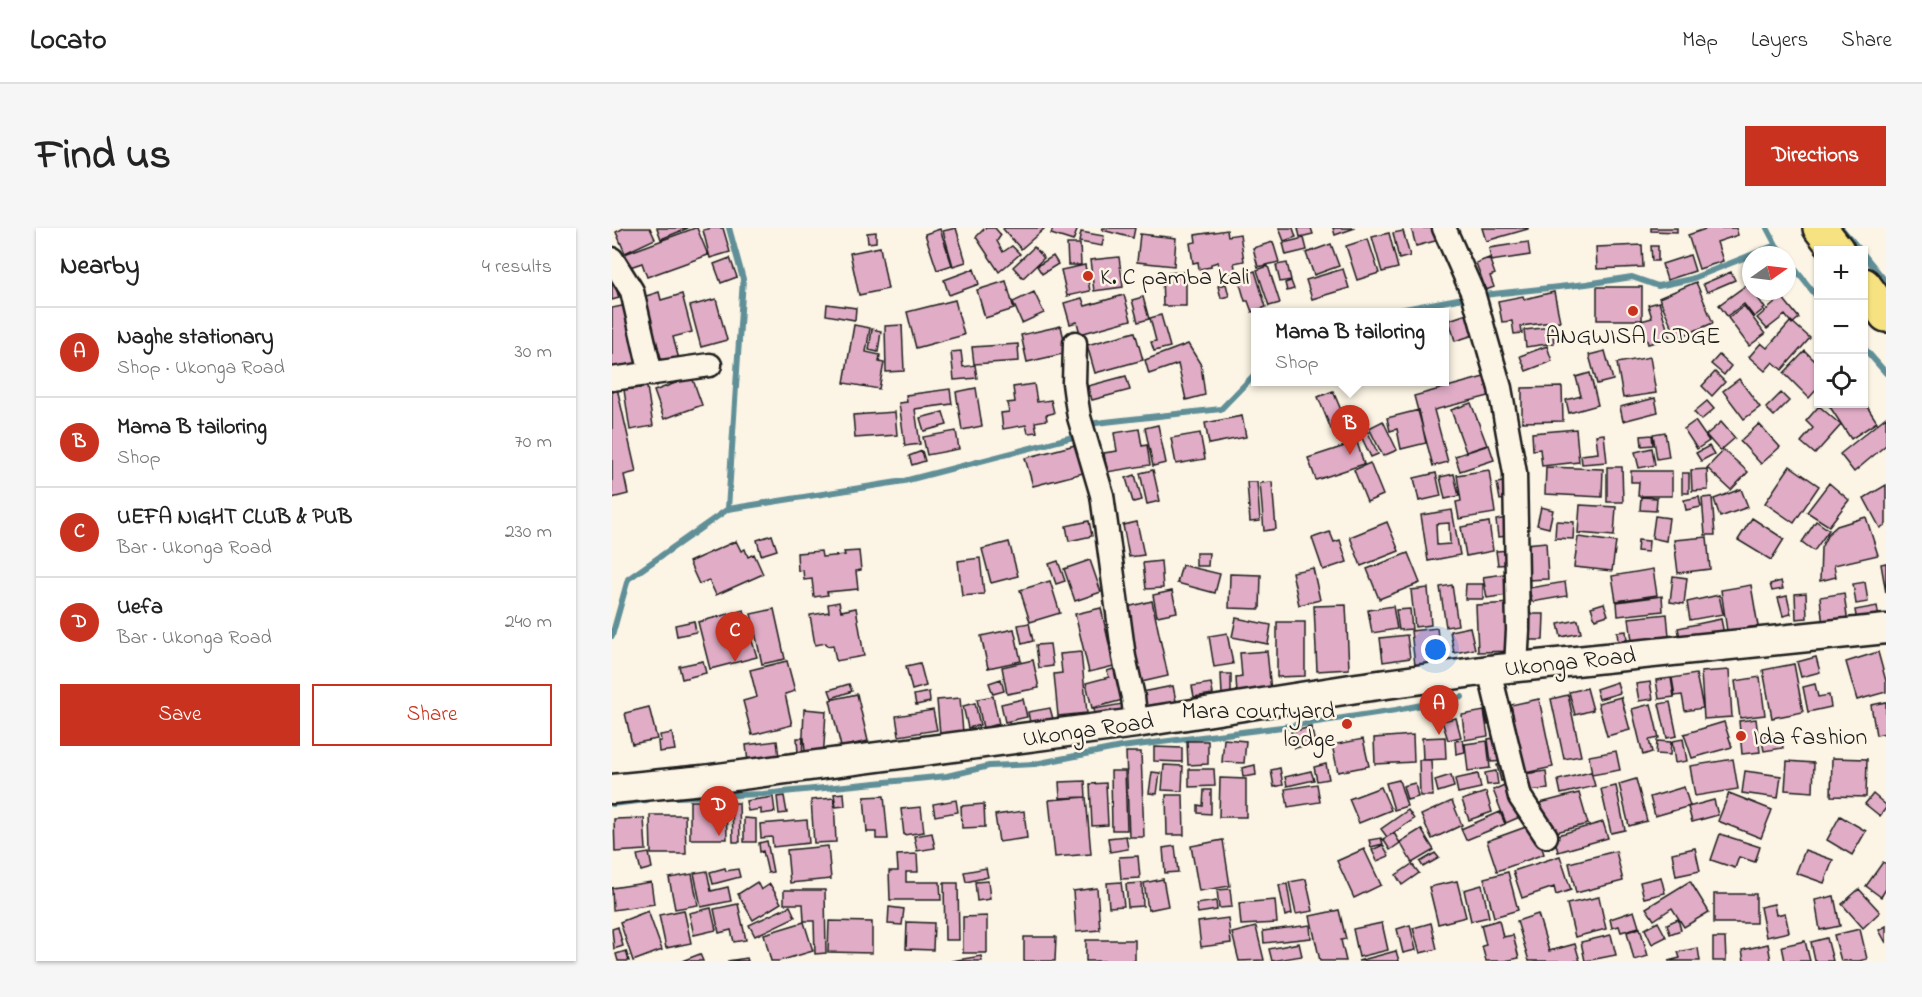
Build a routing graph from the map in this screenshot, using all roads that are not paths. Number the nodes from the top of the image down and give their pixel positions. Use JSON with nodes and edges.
{"nodes":[{"id":1,"x":1444,"y":228,"type":"edge"},
{"id":2,"x":612,"y":259,"type":"edge"},
{"id":3,"x":1868,"y":292,"type":"edge"},
{"id":4,"x":1886,"y":315,"type":"edge"},
{"id":5,"x":1076,"y":343,"type":"dead end"},
{"id":6,"x":710,"y":365,"type":"dead end"},
{"id":7,"x":651,"y":374,"type":"junction"},
{"id":8,"x":612,"y":379,"type":"edge"},
{"id":9,"x":1886,"y":629,"type":"edge"},
{"id":10,"x":1503,"y":668,"type":"junction"},
{"id":11,"x":1136,"y":723,"type":"junction"},
{"id":12,"x":612,"y":789,"type":"edge"},
{"id":13,"x":1546,"y":836,"type":"dead end"}],
"edges":[{"from":1,"to":10,"type":"street"},
{"from":2,"to":7,"type":"street"},
{"from":3,"to":4,"type":"main road"},
{"from":5,"to":11,"type":"street"},
{"from":6,"to":7,"type":"street"},
{"from":7,"to":8,"type":"street"},
{"from":9,"to":10,"type":"street","name":"Ukonga Road"},
{"from":10,"to":11,"type":"street","name":"Ukonga Road"},
{"from":10,"to":13,"type":"street"},
{"from":11,"to":12,"type":"street","name":"Ukonga Road"}]}
